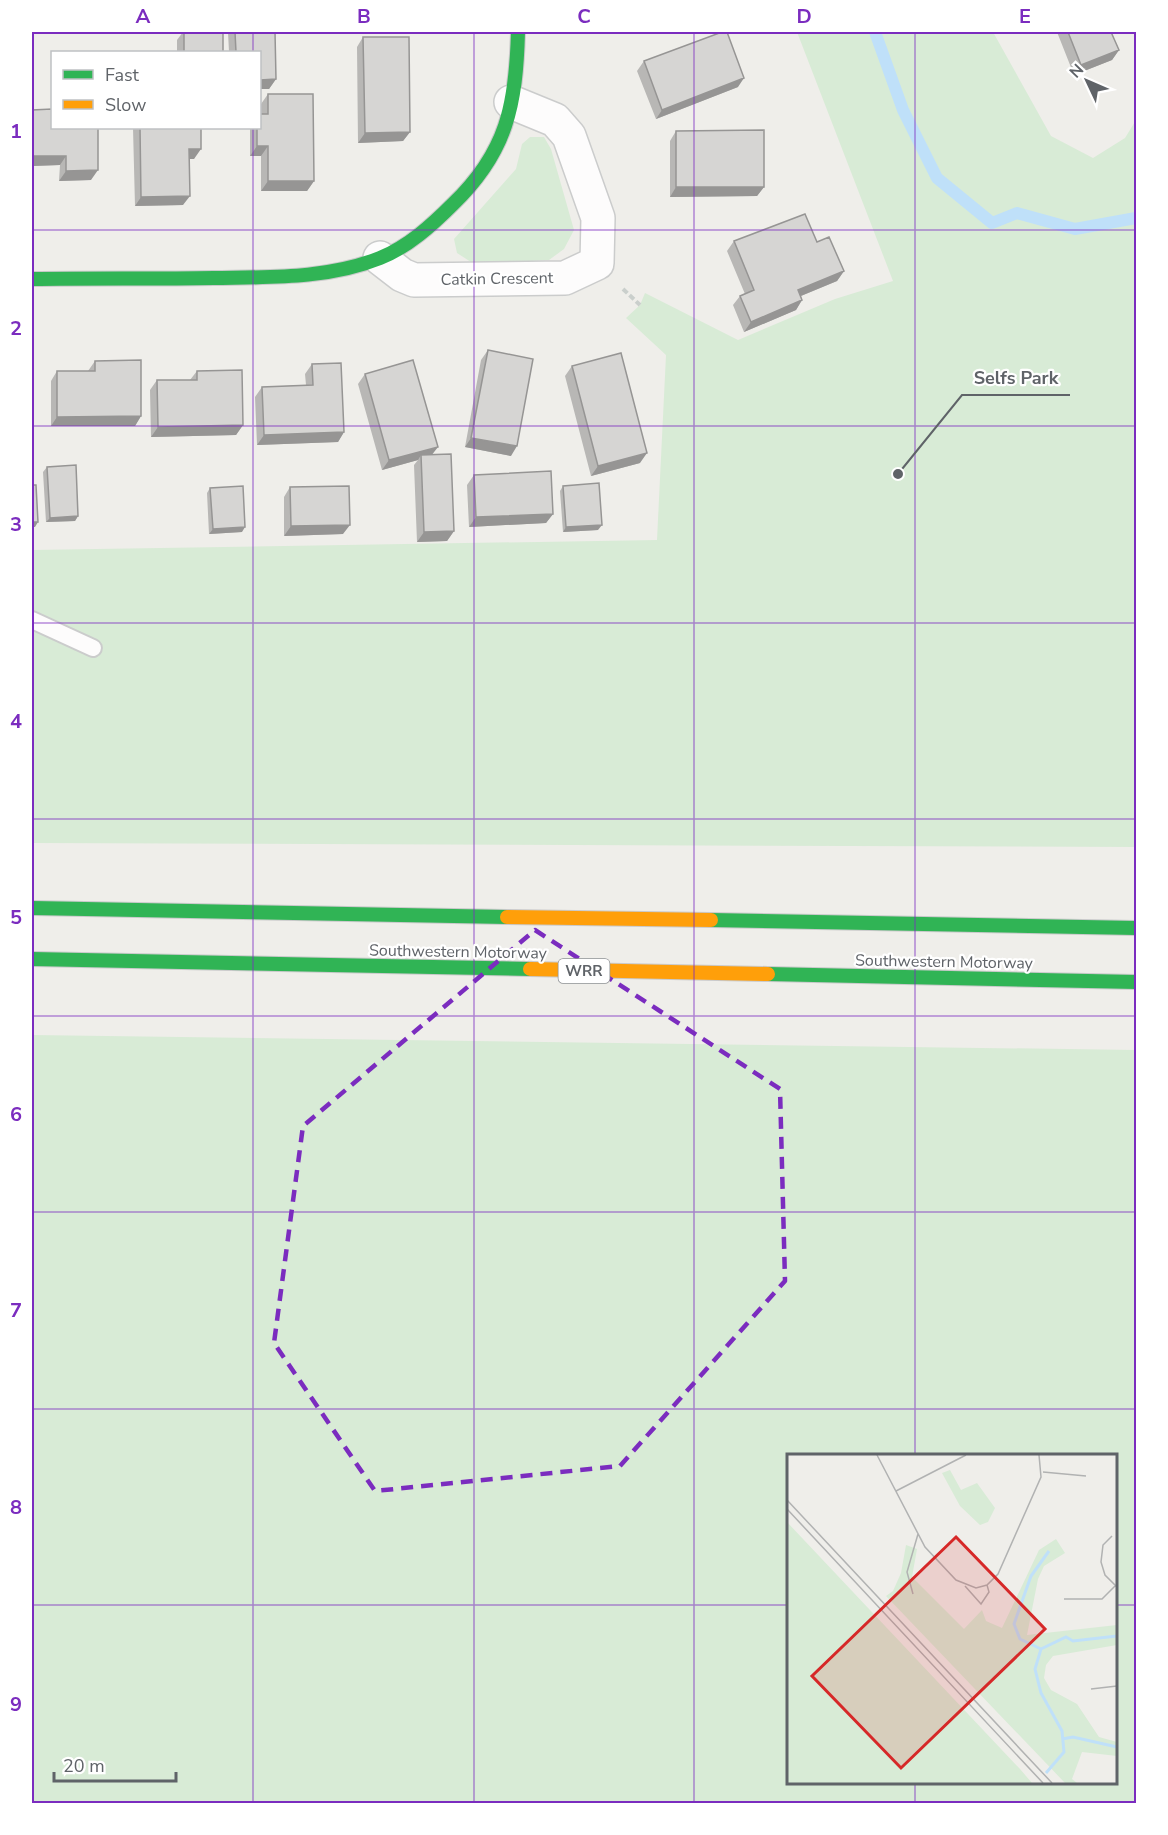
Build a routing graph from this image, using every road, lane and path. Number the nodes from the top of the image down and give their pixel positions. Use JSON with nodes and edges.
{"nodes":[{"id":1,"x":518,"y":32,"type":"edge"},
{"id":2,"x":511,"y":102,"type":"junction"},
{"id":3,"x":380,"y":258,"type":"junction"},
{"id":4,"x":32,"y":279,"type":"edge"},
{"id":5,"x":32,"y":620,"type":"edge"},
{"id":6,"x":93,"y":648,"type":"dead end"},
{"id":7,"x":32,"y":908,"type":"edge"},
{"id":8,"x":1137,"y":928,"type":"edge"},
{"id":9,"x":32,"y":959,"type":"edge"},
{"id":10,"x":1137,"y":982,"type":"edge"}],
"edges":[{"from":1,"to":2,"type":"main road"},
{"from":2,"to":3,"type":"main road"},
{"from":2,"to":3,"type":"street","name":"Catkin Crescent"},
{"from":3,"to":4,"type":"main road"},
{"from":5,"to":6,"type":"lane"},
{"from":7,"to":8,"type":"main road"},
{"from":9,"to":10,"type":"main road","name":"Southwestern Motorway","number":"WRR"}]}
